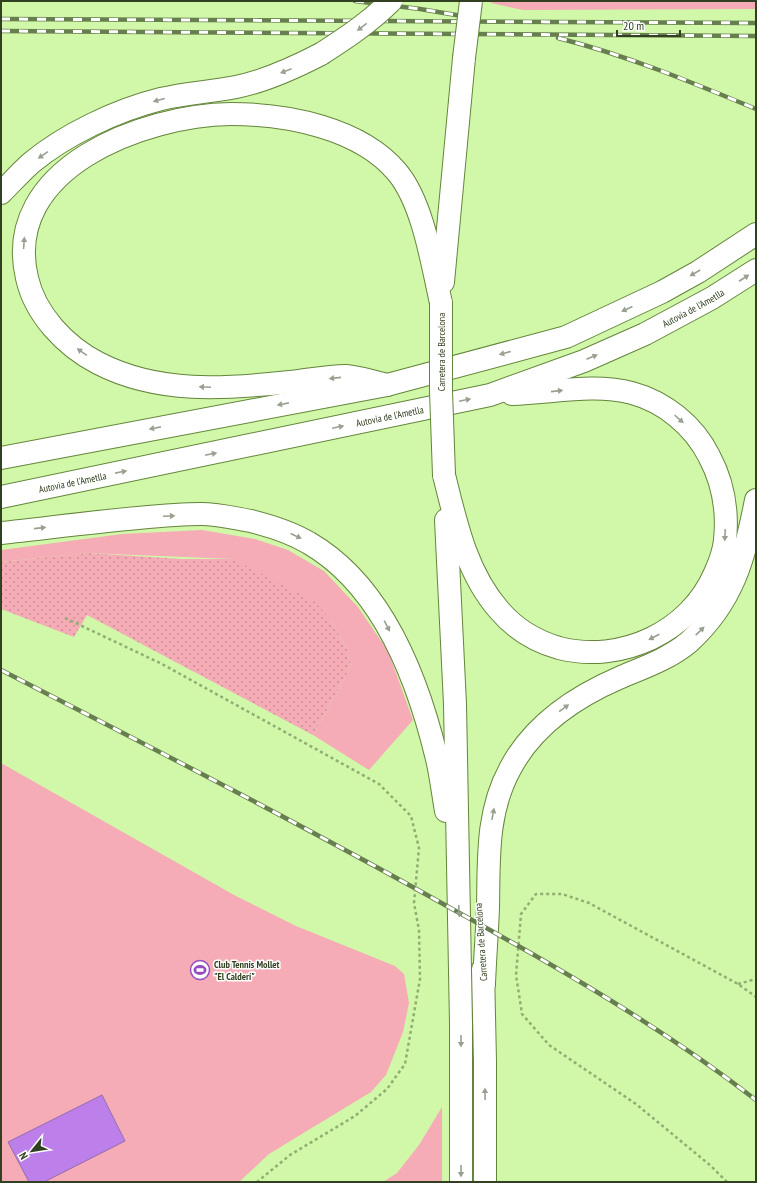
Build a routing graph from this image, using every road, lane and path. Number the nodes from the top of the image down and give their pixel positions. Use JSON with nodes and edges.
{"nodes":[{"id":1,"x":391,"y":1,"type":"edge"},
{"id":2,"x":471,"y":1,"type":"edge"},
{"id":3,"x":1,"y":193,"type":"edge"},
{"id":4,"x":756,"y":234,"type":"edge"},
{"id":5,"x":756,"y":270,"type":"edge"},
{"id":6,"x":441,"y":303,"type":"junction"},
{"id":7,"x":387,"y":385,"type":"junction"},
{"id":8,"x":490,"y":395,"type":"junction"},
{"id":9,"x":1,"y":458,"type":"edge"},
{"id":10,"x":444,"y":475,"type":"junction"},
{"id":11,"x":1,"y":497,"type":"edge"},
{"id":12,"x":756,"y":500,"type":"edge"},
{"id":13,"x":1,"y":533,"type":"edge"},
{"id":14,"x":65,"y":618,"type":"dead end"},
{"id":15,"x":455,"y":704,"type":"junction"},
{"id":16,"x":458,"y":876,"type":"junction"},
{"id":17,"x":756,"y":979,"type":"edge"},
{"id":18,"x":484,"y":984,"type":"junction"},
{"id":19,"x":738,"y":984,"type":"junction"},
{"id":20,"x":756,"y":997,"type":"edge"},
{"id":21,"x":486,"y":1133,"type":"junction"},
{"id":22,"x":257,"y":1182,"type":"edge"},
{"id":23,"x":461,"y":1182,"type":"edge"},
{"id":24,"x":485,"y":1182,"type":"edge"},
{"id":25,"x":492,"y":1182,"type":"edge"},
{"id":26,"x":727,"y":1182,"type":"edge"}],
"edges":[{"from":1,"to":3,"type":"highway","one_way":true,"bridge":true},
{"from":2,"to":6,"type":"highway","name":"Carretera de Barcelona","bridge":true},
{"from":4,"to":7,"type":"highway","one_way":true},
{"from":8,"to":5,"type":"highway","name":"Autovia de l'Ametlla","one_way":true},
{"from":7,"to":6,"type":"highway","one_way":true},
{"from":6,"to":10,"type":"highway","name":"Carretera de Barcelona","bridge":true},
{"from":7,"to":9,"type":"highway","one_way":true},
{"from":8,"to":10,"type":"highway","one_way":true},
{"from":11,"to":8,"type":"highway","name":"Autovia de l'Ametlla","one_way":true},
{"from":10,"to":15,"type":"highway","name":"Carretera de Barcelona"},
{"from":18,"to":12,"type":"highway","one_way":true},
{"from":13,"to":16,"type":"highway","one_way":true},
{"from":14,"to":22,"type":"path"},
{"from":15,"to":16,"type":"highway","name":"Carretera de Barcelona"},
{"from":15,"to":18,"type":"highway","name":"Carretera de Barcelona"},
{"from":16,"to":23,"type":"highway","name":"Carretera de Barcelona","one_way":true},
{"from":17,"to":19,"type":"path"},
{"from":21,"to":18,"type":"highway","name":"Carretera de Barcelona","one_way":true},
{"from":19,"to":20,"type":"path"},
{"from":19,"to":26,"type":"path"},
{"from":21,"to":24,"type":"highway","name":"Carretera de Barcelona"},
{"from":21,"to":25,"type":"highway"}]}
